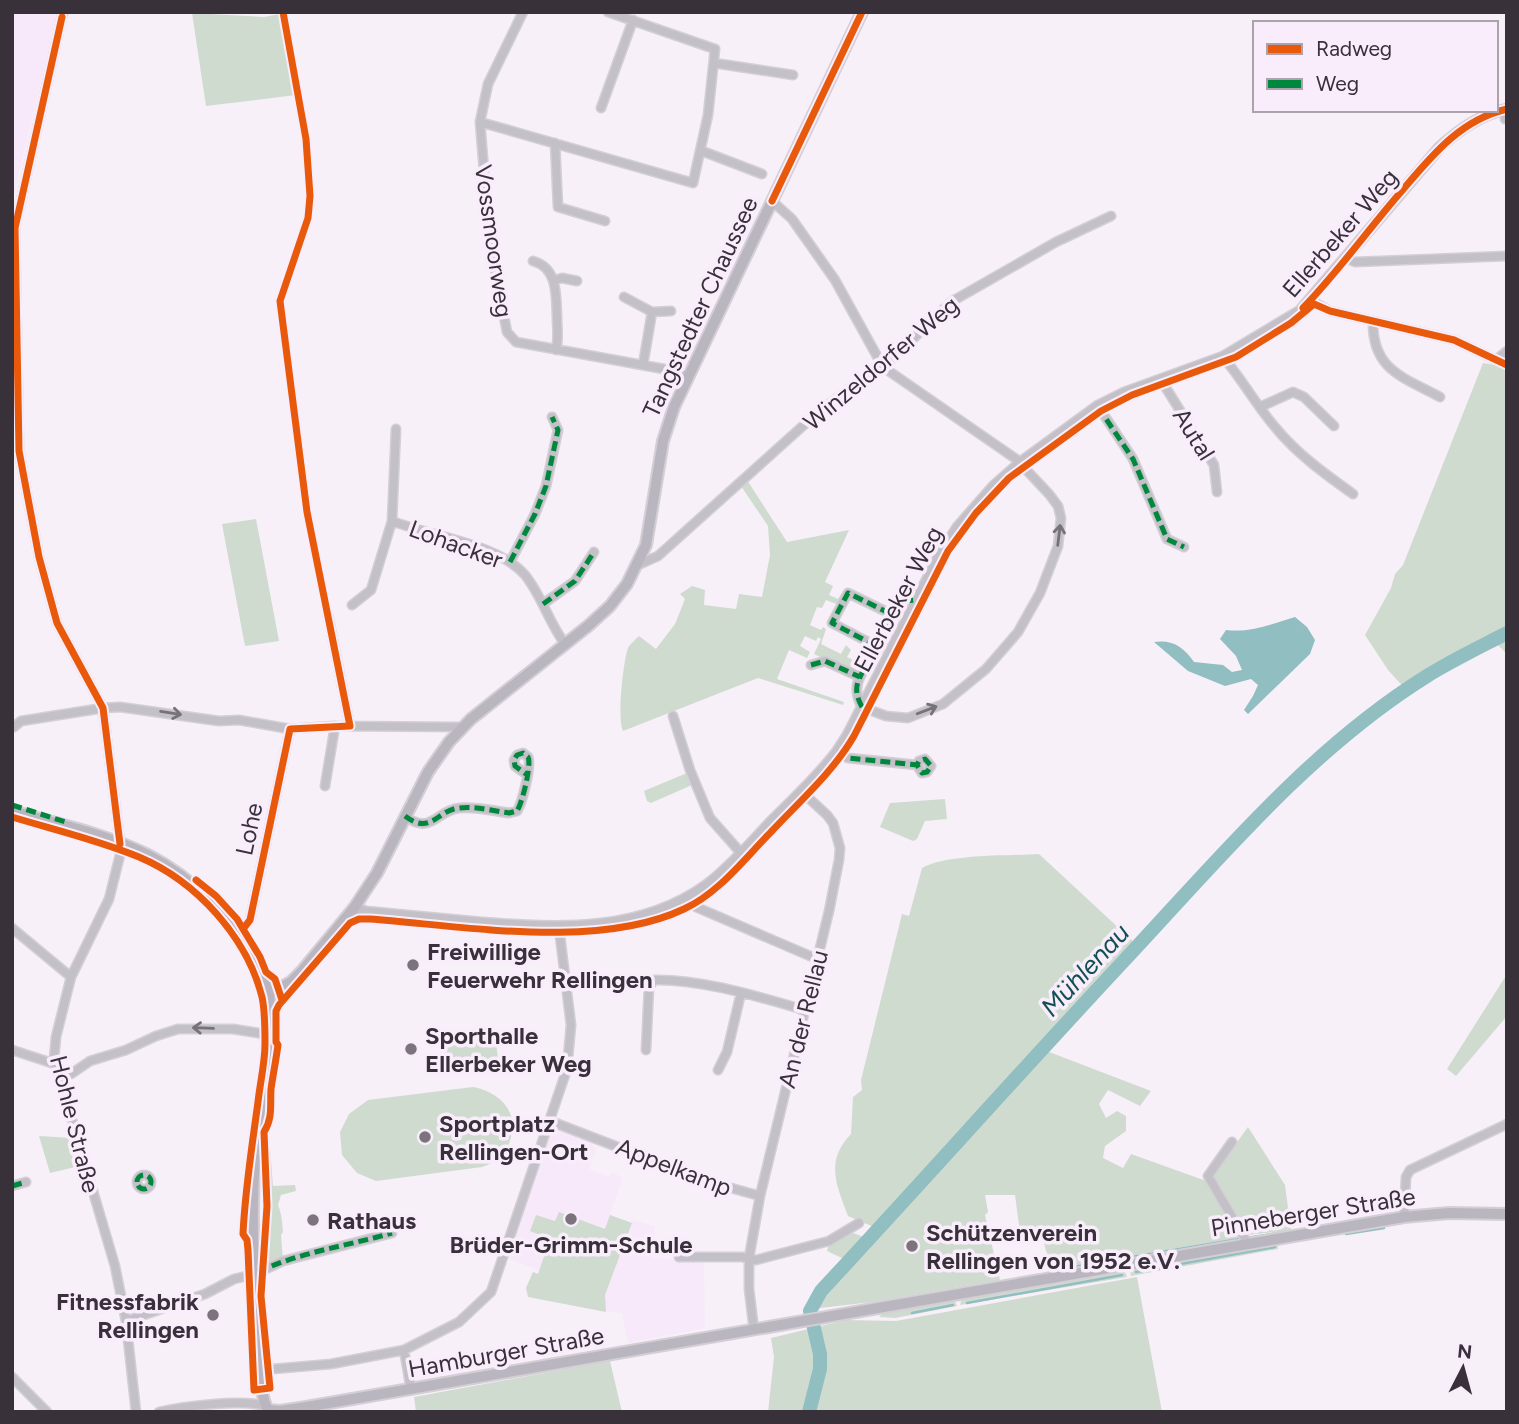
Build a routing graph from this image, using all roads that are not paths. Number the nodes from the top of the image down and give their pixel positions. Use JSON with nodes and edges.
{"nodes":[{"id":1,"x":523,"y":12,"type":"edge"},
{"id":2,"x":608,"y":12,"type":"edge"},
{"id":3,"x":862,"y":12,"type":"edge"},
{"id":4,"x":63,"y":15,"type":"edge"},
{"id":5,"x":633,"y":20,"type":"junction"},
{"id":6,"x":714,"y":63,"type":"junction"},
{"id":7,"x":793,"y":75,"type":"dead end"},
{"id":8,"x":601,"y":108,"type":"dead end"},
{"id":9,"x":1506,"y":115,"type":"edge"},
{"id":10,"x":480,"y":122,"type":"junction"},
{"id":11,"x":555,"y":143,"type":"junction"},
{"id":12,"x":702,"y":151,"type":"junction"},
{"id":13,"x":762,"y":174,"type":"dead end"},
{"id":14,"x":772,"y":201,"type":"junction"},
{"id":15,"x":1111,"y":216,"type":"dead end"},
{"id":16,"x":604,"y":221,"type":"dead end"},
{"id":17,"x":1507,"y":256,"type":"edge"},
{"id":18,"x":1345,"y":258,"type":"junction"},
{"id":19,"x":533,"y":261,"type":"dead end"},
{"id":20,"x":555,"y":280,"type":"junction"},
{"id":21,"x":577,"y":281,"type":"dead end"},
{"id":22,"x":624,"y":297,"type":"dead end"},
{"id":23,"x":1310,"y":300,"type":"junction"},
{"id":24,"x":671,"y":311,"type":"dead end"},
{"id":25,"x":652,"y":312,"type":"junction"},
{"id":26,"x":1373,"y":321,"type":"junction"},
{"id":27,"x":556,"y":350,"type":"junction"},
{"id":28,"x":1507,"y":351,"type":"edge"},
{"id":29,"x":1223,"y":357,"type":"junction"},
{"id":30,"x":643,"y":365,"type":"junction"},
{"id":31,"x":883,"y":367,"type":"junction"},
{"id":32,"x":688,"y":377,"type":"junction"},
{"id":33,"x":1161,"y":380,"type":"junction"},
{"id":34,"x":1440,"y":397,"type":"dead end"},
{"id":35,"x":1098,"y":406,"type":"junction"},
{"id":36,"x":1261,"y":407,"type":"junction"},
{"id":37,"x":552,"y":417,"type":"dead end"},
{"id":38,"x":1334,"y":426,"type":"dead end"},
{"id":39,"x":396,"y":429,"type":"dead end"},
{"id":40,"x":1020,"y":463,"type":"junction"},
{"id":41,"x":1217,"y":492,"type":"dead end"},
{"id":42,"x":1353,"y":494,"type":"dead end"},
{"id":43,"x":392,"y":521,"type":"junction"},
{"id":44,"x":1184,"y":547,"type":"dead end"},
{"id":45,"x":594,"y":552,"type":"dead end"},
{"id":46,"x":510,"y":562,"type":"junction"},
{"id":47,"x":638,"y":565,"type":"junction"},
{"id":48,"x":917,"y":600,"type":"junction"},
{"id":49,"x":542,"y":604,"type":"junction"},
{"id":50,"x":352,"y":605,"type":"dead end"},
{"id":51,"x":891,"y":614,"type":"junction"},
{"id":52,"x":328,"y":615,"type":"dead end"},
{"id":53,"x":565,"y":645,"type":"junction"},
{"id":54,"x":876,"y":646,"type":"junction"},
{"id":55,"x":811,"y":665,"type":"dead end"},
{"id":56,"x":860,"y":677,"type":"junction"},
{"id":57,"x":862,"y":707,"type":"junction"},
{"id":58,"x":103,"y":708,"type":"junction"},
{"id":59,"x":673,"y":716,"type":"dead end"},
{"id":60,"x":335,"y":726,"type":"junction"},
{"id":61,"x":350,"y":726,"type":"junction"},
{"id":62,"x":14,"y":727,"type":"dead end"},
{"id":63,"x":462,"y":727,"type":"junction"},
{"id":64,"x":290,"y":729,"type":"junction"},
{"id":65,"x":837,"y":752,"type":"junction"},
{"id":66,"x":917,"y":765,"type":"dead end"},
{"id":67,"x":526,"y":774,"type":"dead end"},
{"id":68,"x":325,"y":786,"type":"dead end"},
{"id":69,"x":801,"y":791,"type":"junction"},
{"id":70,"x":12,"y":811,"type":"edge"},
{"id":71,"x":405,"y":816,"type":"junction"},
{"id":72,"x":120,"y":844,"type":"junction"},
{"id":73,"x":741,"y":853,"type":"junction"},
{"id":74,"x":686,"y":898,"type":"junction"},
{"id":75,"x":354,"y":908,"type":"junction"},
{"id":76,"x":12,"y":928,"type":"edge"},
{"id":77,"x":559,"y":928,"type":"junction"},
{"id":78,"x":237,"y":932,"type":"junction"},
{"id":79,"x":817,"y":959,"type":"junction"},
{"id":80,"x":71,"y":977,"type":"junction"},
{"id":81,"x":741,"y":993,"type":"junction"},
{"id":82,"x":269,"y":994,"type":"junction"},
{"id":83,"x":805,"y":1010,"type":"junction"},
{"id":84,"x":271,"y":1035,"type":"junction"},
{"id":85,"x":12,"y":1050,"type":"edge"},
{"id":86,"x":646,"y":1050,"type":"dead end"},
{"id":87,"x":55,"y":1064,"type":"junction"},
{"id":88,"x":718,"y":1070,"type":"dead end"},
{"id":89,"x":59,"y":1077,"type":"junction"},
{"id":90,"x":550,"y":1121,"type":"junction"},
{"id":91,"x":1507,"y":1124,"type":"edge"},
{"id":92,"x":1232,"y":1142,"type":"dead end"},
{"id":93,"x":26,"y":1182,"type":"dead end"},
{"id":94,"x":12,"y":1186,"type":"edge"},
{"id":95,"x":760,"y":1196,"type":"junction"},
{"id":96,"x":1507,"y":1214,"type":"edge"},
{"id":97,"x":1404,"y":1217,"type":"junction"},
{"id":98,"x":859,"y":1223,"type":"dead end"},
{"id":99,"x":392,"y":1233,"type":"dead end"},
{"id":100,"x":1248,"y":1244,"type":"junction"},
{"id":101,"x":679,"y":1257,"type":"dead end"},
{"id":102,"x":749,"y":1258,"type":"junction"},
{"id":103,"x":255,"y":1274,"type":"junction"},
{"id":104,"x":126,"y":1321,"type":"junction"},
{"id":105,"x":754,"y":1330,"type":"junction"},
{"id":106,"x":404,"y":1350,"type":"junction"},
{"id":107,"x":261,"y":1370,"type":"junction"},
{"id":108,"x":12,"y":1377,"type":"edge"},
{"id":109,"x":411,"y":1389,"type":"junction"},
{"id":110,"x":265,"y":1409,"type":"edge"},
{"id":111,"x":42,"y":1410,"type":"edge"},
{"id":112,"x":135,"y":1412,"type":"edge"},
{"id":113,"x":159,"y":1412,"type":"edge"}],
"edges":[{"from":1,"to":10,"type":"street","name":"Vossmoorweg"},
{"from":2,"to":5,"type":"street"},
{"from":3,"to":14,"type":"main road","name":"Tangstedter Chaussee"},
{"from":4,"to":58,"type":"street"},
{"from":5,"to":6,"type":"street"},
{"from":5,"to":8,"type":"street"},
{"from":6,"to":7,"type":"street"},
{"from":6,"to":12,"type":"street"},
{"from":9,"to":18,"type":"street","name":"Ellerbeker Weg"},
{"from":10,"to":11,"type":"street"},
{"from":10,"to":27,"type":"street","name":"Vossmoorweg"},
{"from":11,"to":12,"type":"street"},
{"from":11,"to":16,"type":"street"},
{"from":12,"to":13,"type":"street"},
{"from":14,"to":31,"type":"street"},
{"from":14,"to":32,"type":"main road","name":"Tangstedter Chaussee"},
{"from":15,"to":31,"type":"street","name":"Winzeldorfer Weg"},
{"from":17,"to":18,"type":"street"},
{"from":18,"to":23,"type":"street","name":"Ellerbeker Weg"},
{"from":19,"to":20,"type":"street"},
{"from":20,"to":21,"type":"street"},
{"from":20,"to":27,"type":"street"},
{"from":22,"to":25,"type":"street"},
{"from":23,"to":26,"type":"street"},
{"from":23,"to":29,"type":"street","name":"Ellerbeker Weg"},
{"from":24,"to":25,"type":"street"},
{"from":25,"to":30,"type":"street"},
{"from":26,"to":28,"type":"street"},
{"from":26,"to":34,"type":"street"},
{"from":27,"to":30,"type":"street","name":"Vossmoorweg"},
{"from":29,"to":33,"type":"street","name":"Ellerbeker Weg"},
{"from":29,"to":36,"type":"street"},
{"from":30,"to":32,"type":"street","name":"Vossmoorweg"},
{"from":31,"to":40,"type":"street"},
{"from":31,"to":47,"type":"street","name":"Winzeldorfer Weg"},
{"from":32,"to":47,"type":"main road","name":"Tangstedter Chaussee"},
{"from":33,"to":35,"type":"street","name":"Ellerbeker Weg"},
{"from":33,"to":41,"type":"street","name":"Autal"},
{"from":35,"to":40,"type":"street","name":"Ellerbeker Weg"},
{"from":35,"to":44,"type":"street"},
{"from":36,"to":38,"type":"street"},
{"from":36,"to":42,"type":"street"},
{"from":37,"to":46,"type":"street"},
{"from":39,"to":43,"type":"street","name":"Lohacker"},
{"from":40,"to":48,"type":"street","name":"Ellerbeker Weg"},
{"from":57,"to":40,"type":"street","one_way":true},
{"from":43,"to":46,"type":"street","name":"Lohacker"},
{"from":43,"to":50,"type":"street","name":"Lohacker"},
{"from":45,"to":49,"type":"street"},
{"from":46,"to":49,"type":"street","name":"Lohacker"},
{"from":47,"to":53,"type":"main road","name":"Tangstedter Chaussee"},
{"from":48,"to":51,"type":"street"},
{"from":48,"to":57,"type":"street","name":"Ellerbeker Weg"},
{"from":49,"to":53,"type":"street","name":"Lohacker"},
{"from":51,"to":54,"type":"street"},
{"from":51,"to":54,"type":"street"},
{"from":52,"to":61,"type":"street"},
{"from":53,"to":63,"type":"main road","name":"Tangstedter Chaussee"},
{"from":54,"to":56,"type":"street"},
{"from":55,"to":56,"type":"street"},
{"from":56,"to":57,"type":"street"},
{"from":57,"to":65,"type":"street","name":"Ellerbeker Weg"},
{"from":58,"to":62,"type":"street"},
{"from":58,"to":64,"type":"street","one_way":true},
{"from":58,"to":72,"type":"street","name":"Hohle Straße"},
{"from":59,"to":73,"type":"street"},
{"from":60,"to":61,"type":"street"},
{"from":60,"to":64,"type":"street"},
{"from":60,"to":68,"type":"street"},
{"from":61,"to":63,"type":"street"},
{"from":63,"to":71,"type":"main road","name":"Tangstedter Chaussee"},
{"from":64,"to":78,"type":"street","name":"Lohe"},
{"from":65,"to":66,"type":"street"},
{"from":65,"to":69,"type":"street","name":"Ellerbeker Weg"},
{"from":67,"to":71,"type":"street"},
{"from":69,"to":73,"type":"street","name":"Ellerbeker Weg"},
{"from":69,"to":79,"type":"street","name":"An der Rellau"},
{"from":70,"to":72,"type":"main road"},
{"from":71,"to":75,"type":"main road","name":"Tangstedter Chaussee"},
{"from":72,"to":78,"type":"main road"},
{"from":72,"to":80,"type":"street","name":"Hohle Straße"},
{"from":73,"to":74,"type":"street","name":"Ellerbeker Weg"},
{"from":74,"to":77,"type":"street","name":"Ellerbeker Weg"},
{"from":74,"to":79,"type":"street"},
{"from":75,"to":77,"type":"street","name":"Ellerbeker Weg"},
{"from":75,"to":82,"type":"main road","name":"Tangstedter Chaussee"},
{"from":76,"to":80,"type":"street"},
{"from":77,"to":90,"type":"street"},
{"from":78,"to":82,"type":"main road"},
{"from":79,"to":83,"type":"street","name":"An der Rellau"},
{"from":80,"to":87,"type":"street","name":"Hohle Straße"},
{"from":81,"to":83,"type":"street"},
{"from":81,"to":86,"type":"street"},
{"from":81,"to":88,"type":"street"},
{"from":82,"to":84,"type":"main road"},
{"from":83,"to":95,"type":"street","name":"An der Rellau"},
{"from":84,"to":89,"type":"street","one_way":true},
{"from":84,"to":103,"type":"main road"},
{"from":85,"to":87,"type":"street"},
{"from":87,"to":89,"type":"street","name":"Hohle Straße"},
{"from":89,"to":104,"type":"street","name":"Hohle Straße"},
{"from":90,"to":95,"type":"street","name":"Appelkamp"},
{"from":90,"to":106,"type":"street"},
{"from":91,"to":97,"type":"street"},
{"from":92,"to":100,"type":"street"},
{"from":93,"to":94,"type":"street"},
{"from":95,"to":102,"type":"street","name":"An der Rellau"},
{"from":96,"to":97,"type":"main road","name":"Pinneberger Straße"},
{"from":97,"to":100,"type":"main road","name":"Pinneberger Straße"},
{"from":98,"to":102,"type":"street"},
{"from":99,"to":103,"type":"street"},
{"from":100,"to":105,"type":"main road","name":"Pinneberger Straße"},
{"from":101,"to":102,"type":"street"},
{"from":102,"to":105,"type":"street","name":"An der Rellau"},
{"from":103,"to":104,"type":"street"},
{"from":103,"to":107,"type":"main road"},
{"from":104,"to":112,"type":"street","name":"Hohle Straße"},
{"from":105,"to":109,"type":"main road","name":"Hamburger Straße"},
{"from":106,"to":107,"type":"street"},
{"from":106,"to":109,"type":"street"},
{"from":107,"to":110,"type":"main road"},
{"from":108,"to":111,"type":"street"},
{"from":109,"to":110,"type":"main road","name":"Hamburger Straße"},
{"from":110,"to":113,"type":"street"}]}
